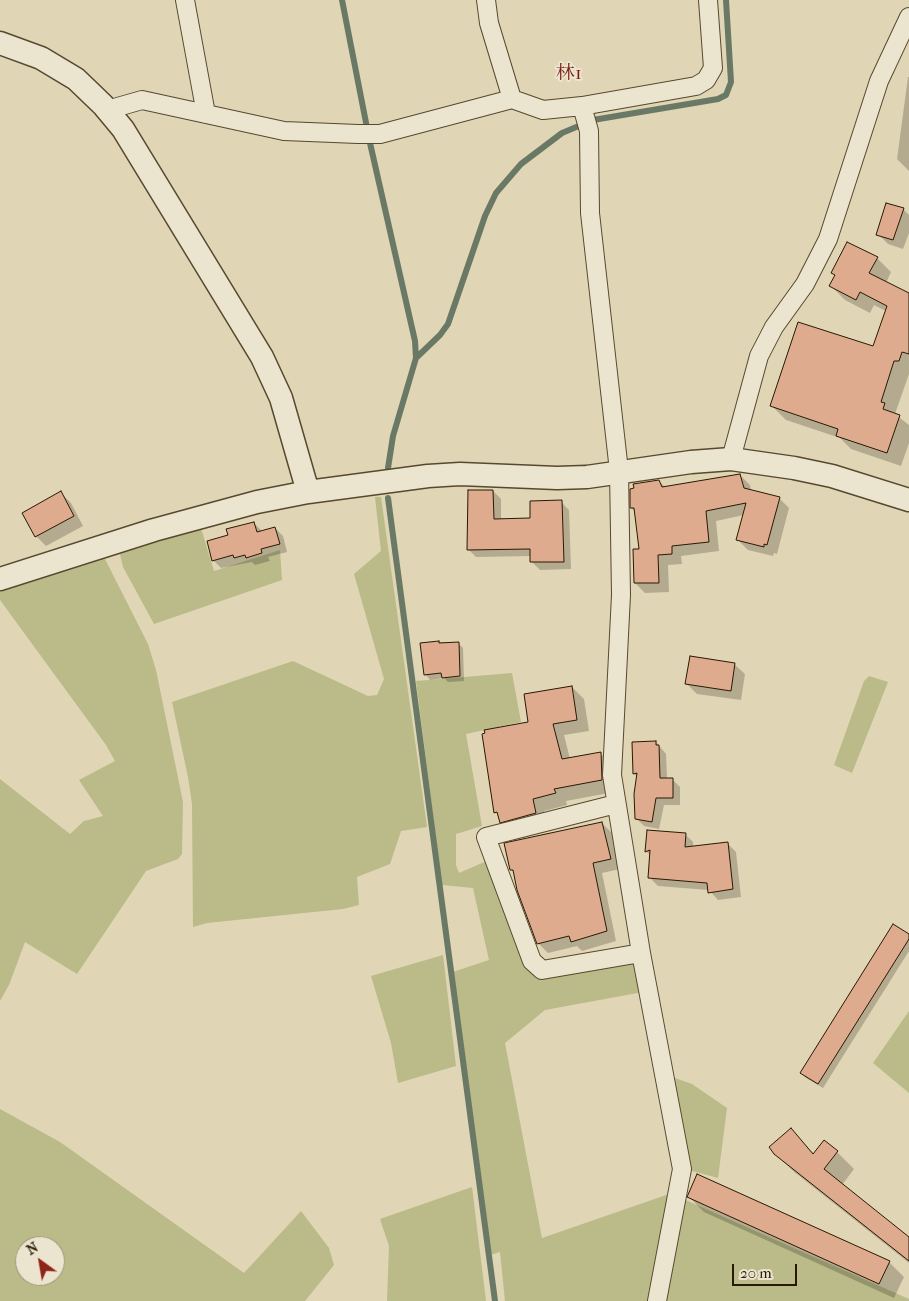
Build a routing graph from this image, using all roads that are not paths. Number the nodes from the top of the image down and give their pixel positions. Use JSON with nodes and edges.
{"nodes":[{"id":1,"x":185,"y":0,"type":"edge"},
{"id":2,"x":486,"y":0,"type":"edge"},
{"id":3,"x":708,"y":0,"type":"edge"},
{"id":4,"x":909,"y":17,"type":"edge"},
{"id":5,"x":0,"y":43,"type":"edge"},
{"id":6,"x":512,"y":99,"type":"junction"},
{"id":7,"x":582,"y":106,"type":"junction"},
{"id":8,"x":108,"y":110,"type":"junction"},
{"id":9,"x":206,"y":114,"type":"junction"},
{"id":10,"x":732,"y":459,"type":"junction"},
{"id":11,"x":619,"y":471,"type":"junction"},
{"id":12,"x":308,"y":492,"type":"junction"},
{"id":13,"x":909,"y":500,"type":"edge"},
{"id":14,"x":0,"y":579,"type":"edge"},
{"id":15,"x":616,"y":804,"type":"junction"},
{"id":16,"x":641,"y":953,"type":"junction"},
{"id":17,"x":656,"y":1301,"type":"edge"}],
"edges":[{"from":1,"to":9,"type":"street"},
{"from":2,"to":6,"type":"street"},
{"from":3,"to":7,"type":"street"},
{"from":4,"to":10,"type":"street"},
{"from":5,"to":8,"type":"street"},
{"from":6,"to":7,"type":"street"},
{"from":6,"to":9,"type":"street"},
{"from":7,"to":11,"type":"street"},
{"from":8,"to":9,"type":"street"},
{"from":8,"to":12,"type":"street"},
{"from":10,"to":11,"type":"street"},
{"from":10,"to":13,"type":"street"},
{"from":11,"to":12,"type":"street"},
{"from":11,"to":15,"type":"street"},
{"from":12,"to":14,"type":"street"},
{"from":15,"to":16,"type":"street"},
{"from":15,"to":16,"type":"street"},
{"from":16,"to":17,"type":"street"}]}
